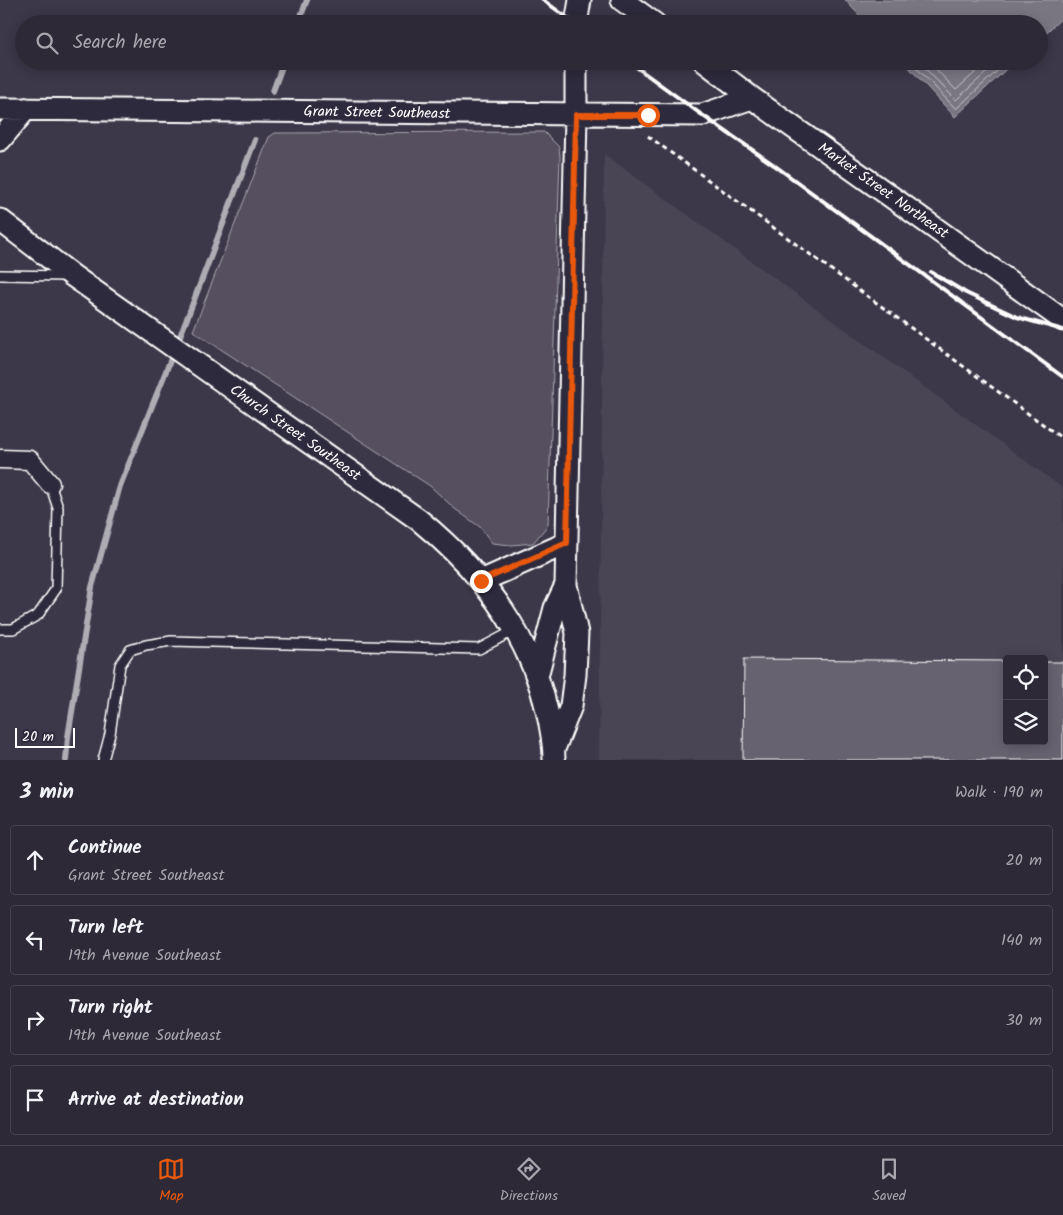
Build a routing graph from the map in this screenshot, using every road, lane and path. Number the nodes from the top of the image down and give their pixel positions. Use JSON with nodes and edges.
{"nodes":[{"id":1,"x":580,"y":0,"type":"edge"},
{"id":2,"x":622,"y":0,"type":"edge"},
{"id":3,"x":578,"y":15,"type":"edge"},
{"id":4,"x":643,"y":15,"type":"edge"},
{"id":5,"x":576,"y":70,"type":"edge"},
{"id":6,"x":716,"y":70,"type":"edge"},
{"id":7,"x":752,"y":98,"type":"junction"},
{"id":8,"x":0,"y":109,"type":"edge"},
{"id":9,"x":26,"y":109,"type":"junction"},
{"id":10,"x":576,"y":115,"type":"junction"},
{"id":11,"x":648,"y":115,"type":"junction"},
{"id":12,"x":0,"y":140,"type":"edge"},
{"id":13,"x":0,"y":220,"type":"edge"},
{"id":14,"x":0,"y":276,"type":"edge"},
{"id":15,"x":72,"y":276,"type":"junction"},
{"id":16,"x":1063,"y":320,"type":"edge"},
{"id":17,"x":1063,"y":439,"type":"edge"},
{"id":18,"x":0,"y":459,"type":"edge"},
{"id":19,"x":50,"y":484,"type":"joint"},
{"id":20,"x":567,"y":543,"type":"junction"},
{"id":21,"x":481,"y":581,"type":"junction"},
{"id":22,"x":566,"y":585,"type":"junction"},
{"id":23,"x":0,"y":629,"type":"edge"},
{"id":24,"x":515,"y":630,"type":"junction"},
{"id":25,"x":539,"y":683,"type":"junction"},
{"id":26,"x":554,"y":755,"type":"edge"},
{"id":27,"x":103,"y":760,"type":"edge"}],
"edges":[{"from":1,"to":3,"type":"street"},
{"from":2,"to":4,"type":"street"},
{"from":5,"to":10,"type":"street"},
{"from":6,"to":7,"type":"street","name":"Market Street Northeast"},
{"from":7,"to":11,"type":"street","name":"Grant Street Southeast"},
{"from":7,"to":16,"type":"street","name":"Market Street Northeast"},
{"from":8,"to":9,"type":"street","name":"Grant Street Southeast"},
{"from":9,"to":10,"type":"street","name":"Grant Street Southeast"},
{"from":9,"to":12,"type":"street"},
{"from":10,"to":11,"type":"street","name":"Grant Street Southeast"},
{"from":10,"to":20,"type":"street"},
{"from":11,"to":17,"type":"path"},
{"from":13,"to":15,"type":"street","name":"Church Street Southeast"},
{"from":14,"to":15,"type":"lane"},
{"from":15,"to":21,"type":"street","name":"Church Street Southeast"},
{"from":18,"to":19,"type":"street"},
{"from":19,"to":23,"type":"lane"},
{"from":20,"to":21,"type":"street"},
{"from":20,"to":22,"type":"street"},
{"from":21,"to":24,"type":"street","name":"Church Street Southeast"},
{"from":22,"to":25,"type":"street"},
{"from":22,"to":26,"type":"street"},
{"from":24,"to":25,"type":"street","name":"Church Street Southeast"},
{"from":24,"to":27,"type":"lane"},
{"from":25,"to":26,"type":"street","name":"Church Street Southeast"}]}
